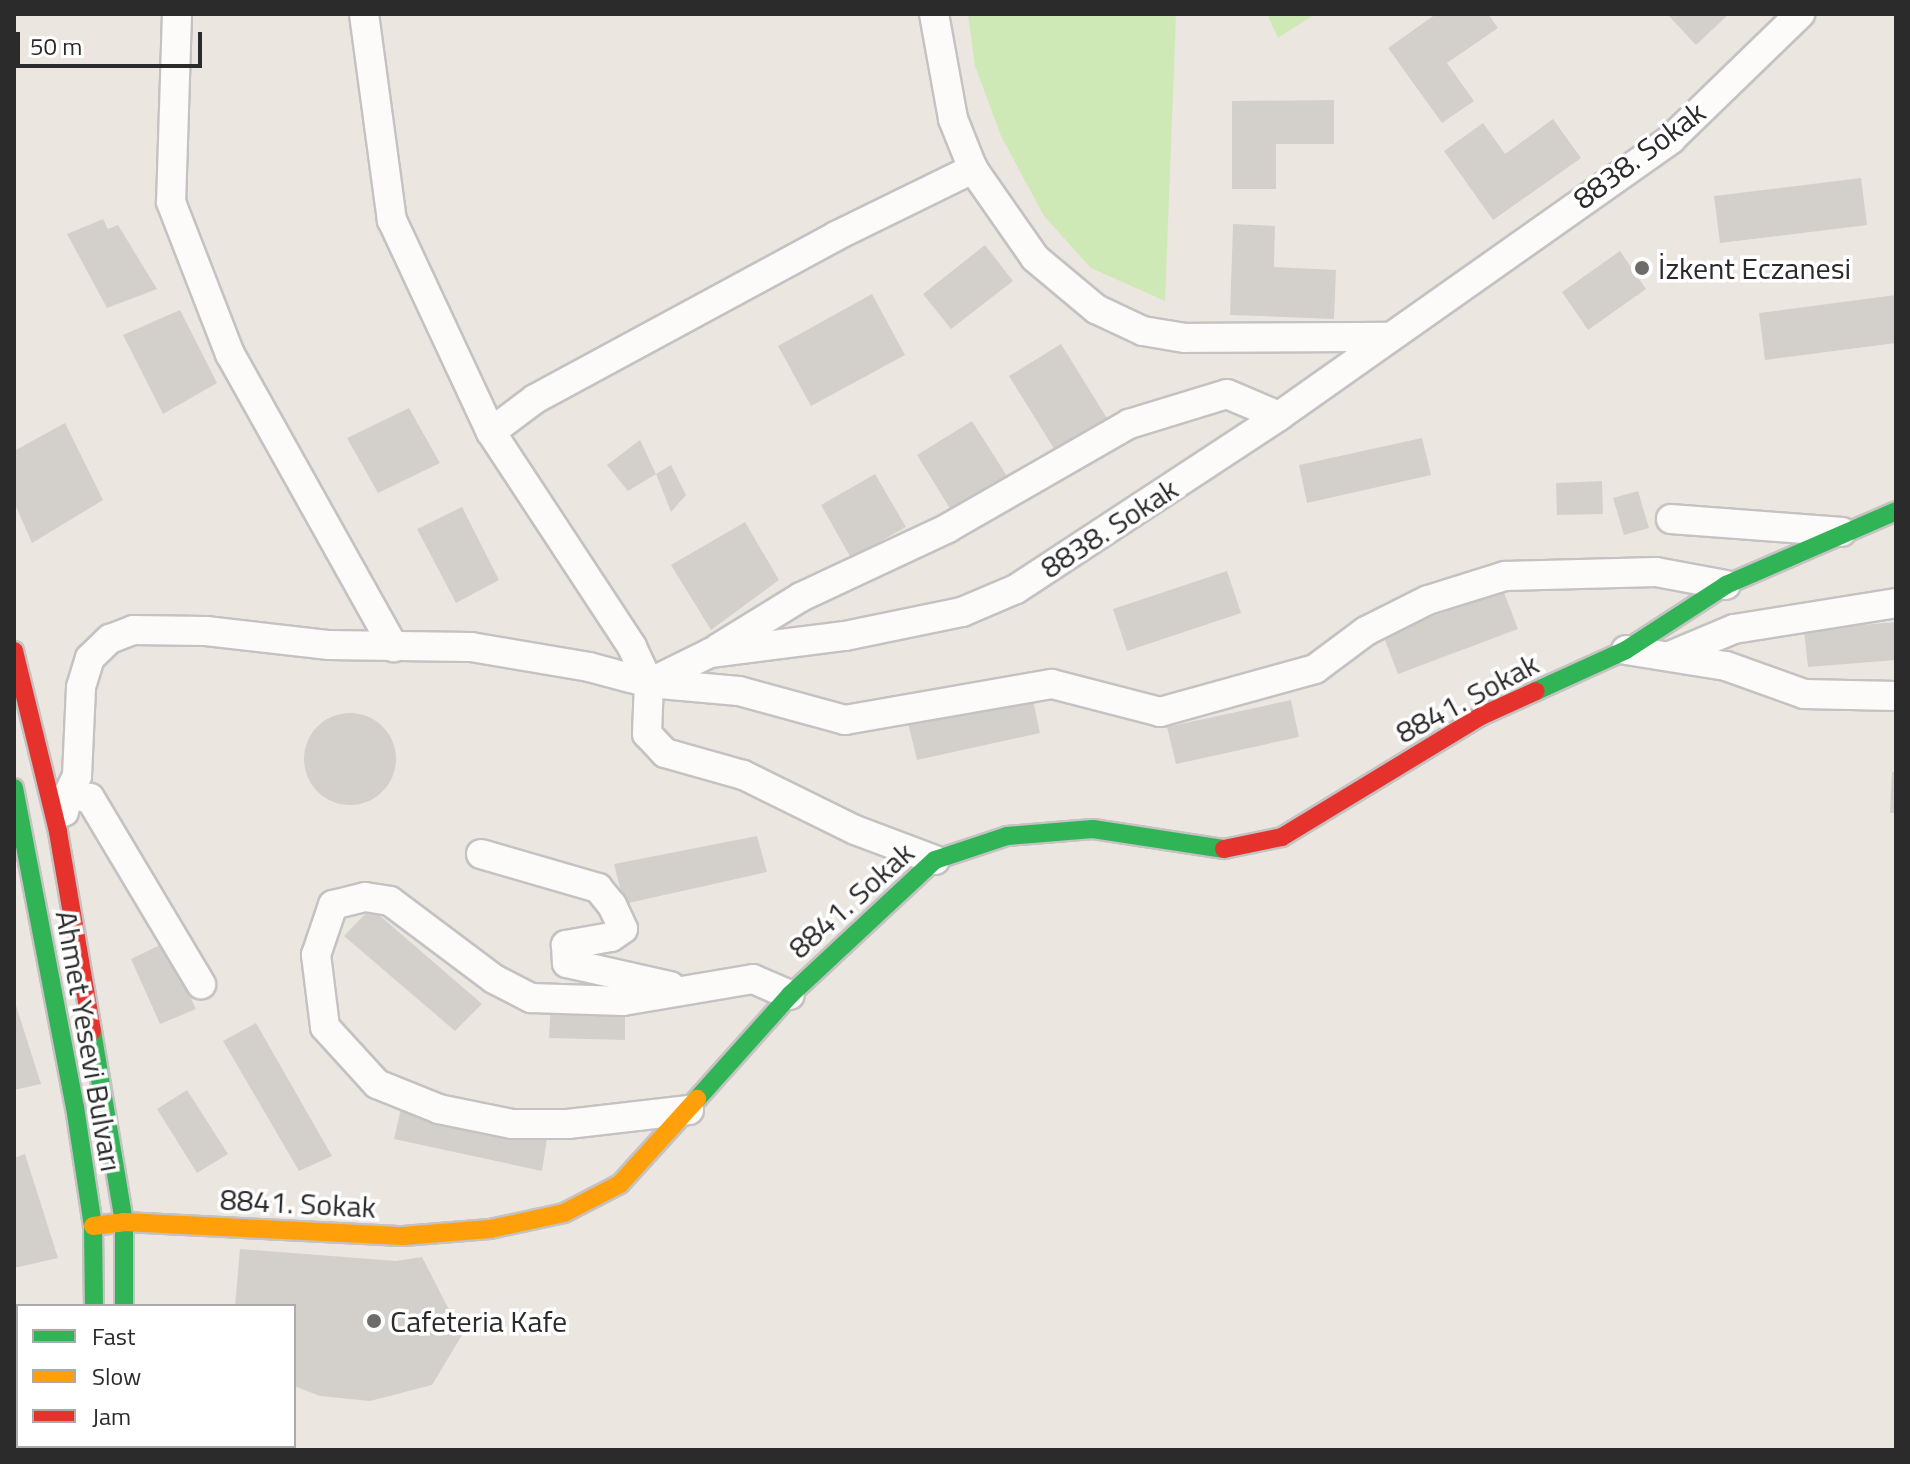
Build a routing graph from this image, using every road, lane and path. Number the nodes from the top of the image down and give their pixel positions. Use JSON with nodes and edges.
{"nodes":[{"id":1,"x":177,"y":14,"type":"edge"},
{"id":2,"x":364,"y":14,"type":"edge"},
{"id":3,"x":934,"y":14,"type":"edge"},
{"id":4,"x":1800,"y":14,"type":"edge"},
{"id":5,"x":973,"y":169,"type":"junction"},
{"id":6,"x":1386,"y":337,"type":"junction"},
{"id":7,"x":1279,"y":416,"type":"junction"},
{"id":8,"x":491,"y":432,"type":"junction"},
{"id":9,"x":1896,"y":511,"type":"edge"},
{"id":10,"x":1671,"y":519,"type":"dead end"},
{"id":11,"x":1848,"y":532,"type":"junction"},
{"id":12,"x":1726,"y":585,"type":"junction"},
{"id":13,"x":1896,"y":603,"type":"edge"},
{"id":14,"x":394,"y":647,"type":"junction"},
{"id":15,"x":1626,"y":650,"type":"junction"},
{"id":16,"x":14,"y":651,"type":"edge"},
{"id":17,"x":710,"y":653,"type":"junction"},
{"id":18,"x":1670,"y":656,"type":"junction"},
{"id":19,"x":649,"y":683,"type":"junction"},
{"id":20,"x":1896,"y":696,"type":"edge"},
{"id":21,"x":14,"y":788,"type":"edge"},
{"id":22,"x":68,"y":795,"type":"junction"},
{"id":23,"x":58,"y":832,"type":"junction"},
{"id":24,"x":24,"y":850,"type":"edge"},
{"id":25,"x":481,"y":854,"type":"dead end"},
{"id":26,"x":935,"y":860,"type":"junction"},
{"id":27,"x":26,"y":914,"type":"edge"},
{"id":28,"x":201,"y":984,"type":"dead end"},
{"id":29,"x":691,"y":990,"type":"junction"},
{"id":30,"x":790,"y":995,"type":"junction"},
{"id":31,"x":689,"y":1110,"type":"junction"},
{"id":32,"x":124,"y":1222,"type":"junction"},
{"id":33,"x":93,"y":1226,"type":"junction"},
{"id":34,"x":94,"y":1304,"type":"edge"},
{"id":35,"x":124,"y":1304,"type":"edge"}],
"edges":[{"from":1,"to":14,"type":"street"},
{"from":2,"to":8,"type":"street"},
{"from":3,"to":5,"type":"street"},
{"from":4,"to":6,"type":"street","name":"8838. Sokak"},
{"from":5,"to":6,"type":"street"},
{"from":5,"to":8,"type":"street"},
{"from":6,"to":7,"type":"street","name":"8838. Sokak"},
{"from":7,"to":17,"type":"street","name":"8838. Sokak"},
{"from":7,"to":17,"type":"street"},
{"from":8,"to":19,"type":"street"},
{"from":9,"to":11,"type":"street","name":"8841. Sokak"},
{"from":10,"to":11,"type":"street"},
{"from":11,"to":12,"type":"street","name":"8841. Sokak"},
{"from":12,"to":15,"type":"street","name":"8841. Sokak"},
{"from":12,"to":19,"type":"street"},
{"from":13,"to":18,"type":"street"},
{"from":14,"to":19,"type":"street"},
{"from":14,"to":22,"type":"street"},
{"from":15,"to":18,"type":"street"},
{"from":15,"to":26,"type":"street","name":"8841. Sokak"},
{"from":16,"to":23,"type":"street"},
{"from":17,"to":19,"type":"street","name":"8838. Sokak"},
{"from":18,"to":20,"type":"street"},
{"from":19,"to":26,"type":"street"},
{"from":21,"to":24,"type":"street","name":"Ahmet Yesevi Bulvarı"},
{"from":22,"to":23,"type":"street"},
{"from":22,"to":28,"type":"street"},
{"from":23,"to":24,"type":"street"},
{"from":23,"to":32,"type":"street"},
{"from":24,"to":27,"type":"street","name":"Ahmet Yesevi Bulvarı"},
{"from":25,"to":29,"type":"street"},
{"from":26,"to":30,"type":"street","name":"8841. Sokak"},
{"from":27,"to":33,"type":"street","name":"Ahmet Yesevi Bulvarı"},
{"from":29,"to":30,"type":"street"},
{"from":29,"to":31,"type":"street"},
{"from":30,"to":31,"type":"street","name":"8841. Sokak"},
{"from":31,"to":32,"type":"street","name":"8841. Sokak"},
{"from":32,"to":33,"type":"street","name":"8841. Sokak"},
{"from":32,"to":35,"type":"street"},
{"from":33,"to":34,"type":"street","name":"Ahmet Yesevi Bulvarı"}]}
